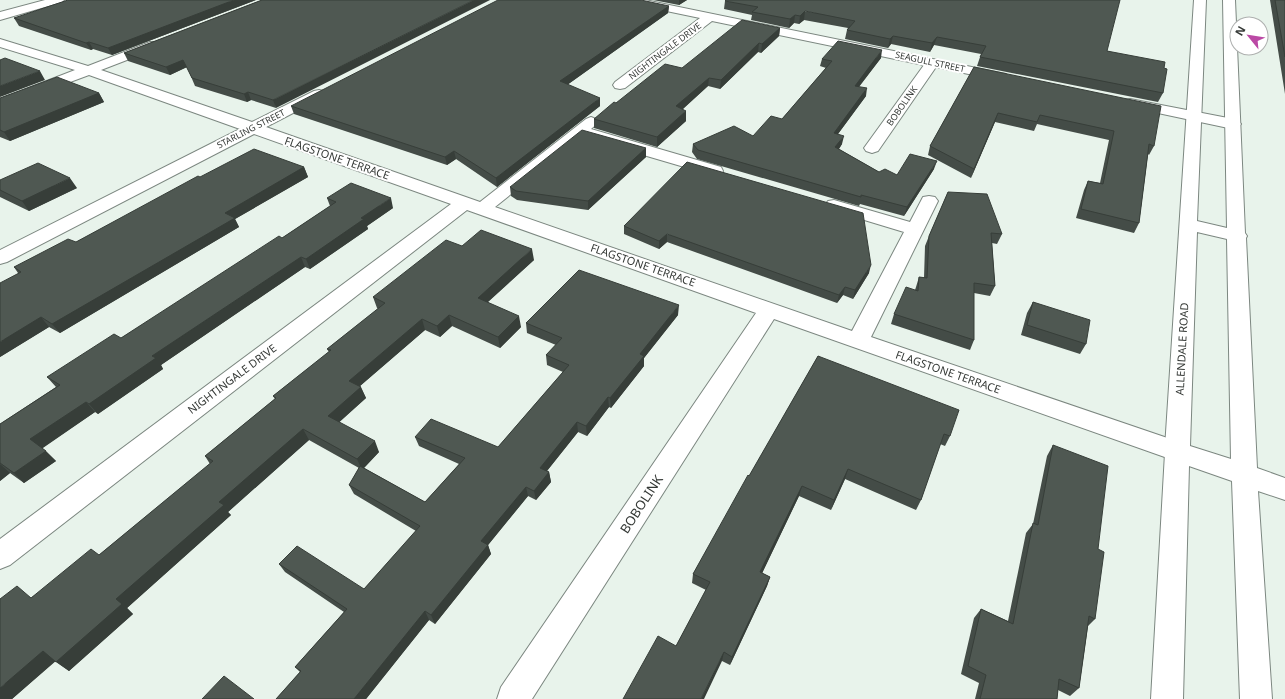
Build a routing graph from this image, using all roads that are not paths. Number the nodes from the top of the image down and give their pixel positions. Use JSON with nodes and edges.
{"nodes":[{"id":1,"x":58,"y":0,"type":"edge"},
{"id":2,"x":628,"y":0,"type":"edge"},
{"id":3,"x":1200,"y":0,"type":"edge"},
{"id":4,"x":1229,"y":0,"type":"edge"},
{"id":5,"x":0,"y":16,"type":"edge"},
{"id":6,"x":710,"y":17,"type":"junction"},
{"id":7,"x":168,"y":39,"type":"edge"},
{"id":8,"x":1215,"y":39,"type":"junction"},
{"id":9,"x":0,"y":43,"type":"edge"},
{"id":10,"x":932,"y":63,"type":"junction"},
{"id":11,"x":88,"y":70,"type":"junction"},
{"id":12,"x":1017,"y":80,"type":"edge"},
{"id":13,"x":620,"y":85,"type":"dead end"},
{"id":14,"x":335,"y":86,"type":"edge"},
{"id":15,"x":1117,"y":100,"type":"edge"},
{"id":16,"x":0,"y":104,"type":"edge"},
{"id":17,"x":604,"y":112,"type":"edge"},
{"id":18,"x":1193,"y":116,"type":"junction"},
{"id":19,"x":1233,"y":124,"type":"junction"},
{"id":20,"x":251,"y":129,"type":"junction"},
{"id":21,"x":580,"y":131,"type":"junction"},
{"id":22,"x":872,"y":148,"type":"dead end"},
{"id":23,"x":732,"y":176,"type":"edge"},
{"id":24,"x":816,"y":200,"type":"edge"},
{"id":25,"x":929,"y":200,"type":"dead end"},
{"id":26,"x":472,"y":206,"type":"junction"},
{"id":27,"x":1188,"y":224,"type":"junction"},
{"id":28,"x":915,"y":229,"type":"junction"},
{"id":29,"x":1238,"y":236,"type":"junction"},
{"id":30,"x":0,"y":258,"type":"edge"},
{"id":31,"x":769,"y":310,"type":"junction"},
{"id":32,"x":858,"y":341,"type":"junction"},
{"id":33,"x":1176,"y":451,"type":"junction"},
{"id":34,"x":1244,"y":475,"type":"junction"},
{"id":35,"x":1285,"y":489,"type":"edge"},
{"id":36,"x":0,"y":556,"type":"edge"},
{"id":37,"x":513,"y":699,"type":"edge"},
{"id":38,"x":1167,"y":699,"type":"edge"},
{"id":39,"x":1256,"y":699,"type":"edge"}],
"edges":[{"from":1,"to":5,"type":"street"},
{"from":2,"to":6,"type":"street","name":"SEAGULL STREET"},
{"from":3,"to":8,"type":"street","name":"ALLENDALE ROAD"},
{"from":4,"to":8,"type":"street","name":"ALLENDALE ROAD"},
{"from":6,"to":10,"type":"street","name":"SEAGULL STREET"},
{"from":6,"to":13,"type":"street","name":"NIGHTINGALE DRIVE"},
{"from":7,"to":11,"type":"street"},
{"from":8,"to":18,"type":"street","name":"ALLENDALE ROAD"},
{"from":8,"to":19,"type":"street","name":"ALLENDALE ROAD"},
{"from":9,"to":11,"type":"street","name":"FLAGSTONE TERRACE"},
{"from":10,"to":12,"type":"street","name":"SEAGULL STREET"},
{"from":10,"to":22,"type":"street","name":"BOBOLINK"},
{"from":11,"to":16,"type":"street"},
{"from":11,"to":20,"type":"street","name":"FLAGSTONE TERRACE"},
{"from":14,"to":20,"type":"street","name":"STARLING STREET"},
{"from":15,"to":18,"type":"street"},
{"from":17,"to":21,"type":"street","name":"NIGHTINGALE DRIVE"},
{"from":18,"to":19,"type":"street"},
{"from":18,"to":27,"type":"street","name":"ALLENDALE ROAD"},
{"from":19,"to":29,"type":"street","name":"ALLENDALE ROAD"},
{"from":20,"to":26,"type":"street","name":"FLAGSTONE TERRACE"},
{"from":20,"to":30,"type":"street","name":"STARLING STREET"},
{"from":21,"to":23,"type":"street"},
{"from":21,"to":26,"type":"street","name":"NIGHTINGALE DRIVE"},
{"from":24,"to":28,"type":"street"},
{"from":25,"to":28,"type":"street"},
{"from":26,"to":31,"type":"street","name":"FLAGSTONE TERRACE"},
{"from":26,"to":36,"type":"street","name":"NIGHTINGALE DRIVE"},
{"from":27,"to":29,"type":"street"},
{"from":27,"to":33,"type":"street","name":"ALLENDALE ROAD"},
{"from":28,"to":32,"type":"street"},
{"from":29,"to":34,"type":"street","name":"ALLENDALE ROAD"},
{"from":31,"to":32,"type":"street","name":"FLAGSTONE TERRACE"},
{"from":31,"to":37,"type":"street","name":"BOBOLINK"},
{"from":32,"to":33,"type":"street","name":"FLAGSTONE TERRACE"},
{"from":33,"to":34,"type":"street","name":"FLAGSTONE TERRACE"},
{"from":33,"to":38,"type":"street","name":"ALLENDALE ROAD"},
{"from":34,"to":35,"type":"street","name":"FLAGSTONE TERRACE"},
{"from":34,"to":39,"type":"street","name":"ALLENDALE ROAD"}]}
